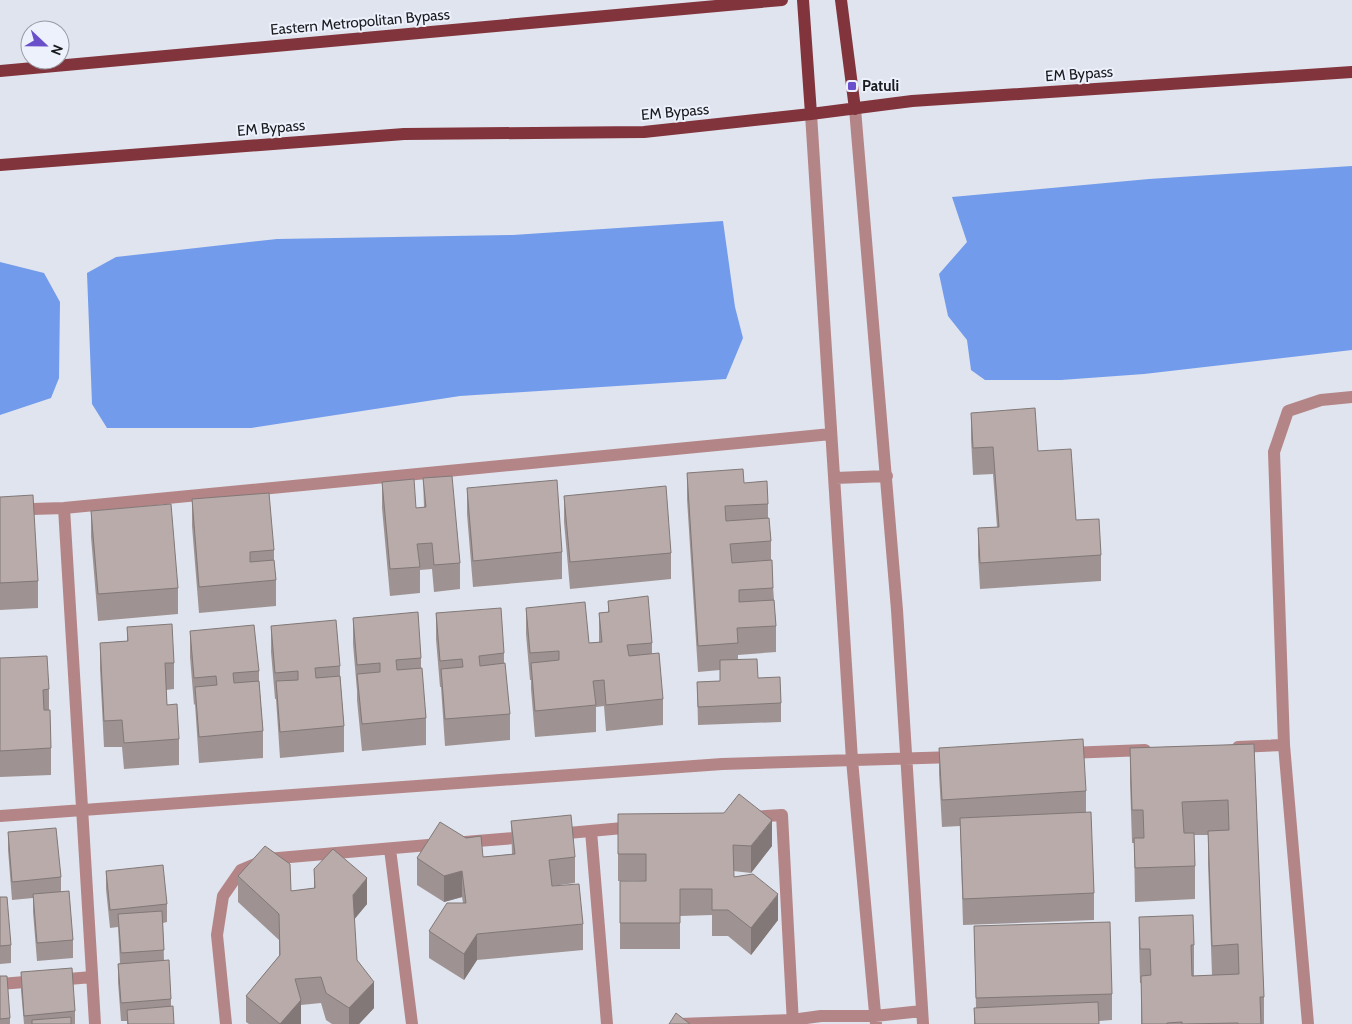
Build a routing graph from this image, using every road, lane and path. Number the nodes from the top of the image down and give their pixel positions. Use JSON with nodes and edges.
{"nodes":[{"id":1,"x":782,"y":0,"type":"edge"},
{"id":2,"x":803,"y":0,"type":"edge"},
{"id":3,"x":841,"y":0,"type":"edge"},
{"id":4,"x":0,"y":71,"type":"edge"},
{"id":5,"x":1352,"y":72,"type":"edge"},
{"id":6,"x":855,"y":109,"type":"junction"},
{"id":7,"x":811,"y":114,"type":"junction"},
{"id":8,"x":0,"y":165,"type":"edge"},
{"id":9,"x":1352,"y":398,"type":"edge"},
{"id":10,"x":831,"y":434,"type":"junction"},
{"id":11,"x":887,"y":476,"type":"junction"},
{"id":12,"x":835,"y":478,"type":"junction"},
{"id":13,"x":64,"y":508,"type":"junction"},
{"id":14,"x":0,"y":510,"type":"edge"},
{"id":15,"x":1284,"y":745,"type":"junction"},
{"id":16,"x":1224,"y":748,"type":"edge"},
{"id":17,"x":1155,"y":750,"type":"edge"},
{"id":18,"x":1055,"y":754,"type":"edge"},
{"id":19,"x":965,"y":757,"type":"edge"},
{"id":20,"x":906,"y":759,"type":"junction"},
{"id":21,"x":852,"y":760,"type":"junction"},
{"id":22,"x":83,"y":810,"type":"junction"},
{"id":23,"x":0,"y":816,"type":"edge"},
{"id":24,"x":734,"y":819,"type":"edge"},
{"id":25,"x":648,"y":826,"type":"edge"},
{"id":26,"x":591,"y":831,"type":"junction"},
{"id":27,"x":390,"y":849,"type":"junction"},
{"id":28,"x":92,"y":977,"type":"junction"},
{"id":29,"x":0,"y":984,"type":"edge"},
{"id":30,"x":922,"y":1018,"type":"edge"},
{"id":31,"x":875,"y":1020,"type":"edge"},
{"id":32,"x":793,"y":1022,"type":"edge"},
{"id":33,"x":95,"y":1024,"type":"edge"},
{"id":34,"x":226,"y":1024,"type":"edge"},
{"id":35,"x":412,"y":1024,"type":"edge"},
{"id":36,"x":607,"y":1024,"type":"edge"},
{"id":37,"x":679,"y":1024,"type":"edge"},
{"id":38,"x":1308,"y":1024,"type":"edge"}],
"edges":[{"from":1,"to":4,"type":"main road","name":"Eastern Metropolitan Bypass"},
{"from":2,"to":7,"type":"main road"},
{"from":3,"to":6,"type":"main road"},
{"from":5,"to":6,"type":"main road","name":"EM Bypass"},
{"from":6,"to":7,"type":"main road","name":"EM Bypass"},
{"from":6,"to":11,"type":"street"},
{"from":7,"to":8,"type":"main road","name":"EM Bypass"},
{"from":7,"to":10,"type":"street"},
{"from":9,"to":15,"type":"street"},
{"from":10,"to":12,"type":"street"},
{"from":10,"to":13,"type":"street"},
{"from":11,"to":12,"type":"street"},
{"from":11,"to":20,"type":"street"},
{"from":12,"to":21,"type":"street"},
{"from":13,"to":14,"type":"street"},
{"from":13,"to":22,"type":"street"},
{"from":15,"to":16,"type":"street"},
{"from":15,"to":38,"type":"street"},
{"from":17,"to":18,"type":"street"},
{"from":19,"to":20,"type":"street"},
{"from":20,"to":21,"type":"street"},
{"from":20,"to":30,"type":"street"},
{"from":21,"to":22,"type":"street"},
{"from":21,"to":31,"type":"street"},
{"from":22,"to":23,"type":"street"},
{"from":22,"to":28,"type":"street"},
{"from":24,"to":32,"type":"street"},
{"from":25,"to":26,"type":"street"},
{"from":26,"to":27,"type":"street"},
{"from":26,"to":36,"type":"street"},
{"from":27,"to":34,"type":"street"},
{"from":27,"to":35,"type":"street"},
{"from":28,"to":29,"type":"street"},
{"from":28,"to":33,"type":"street"},
{"from":30,"to":31,"type":"street"},
{"from":31,"to":32,"type":"street"},
{"from":32,"to":37,"type":"street"}]}
